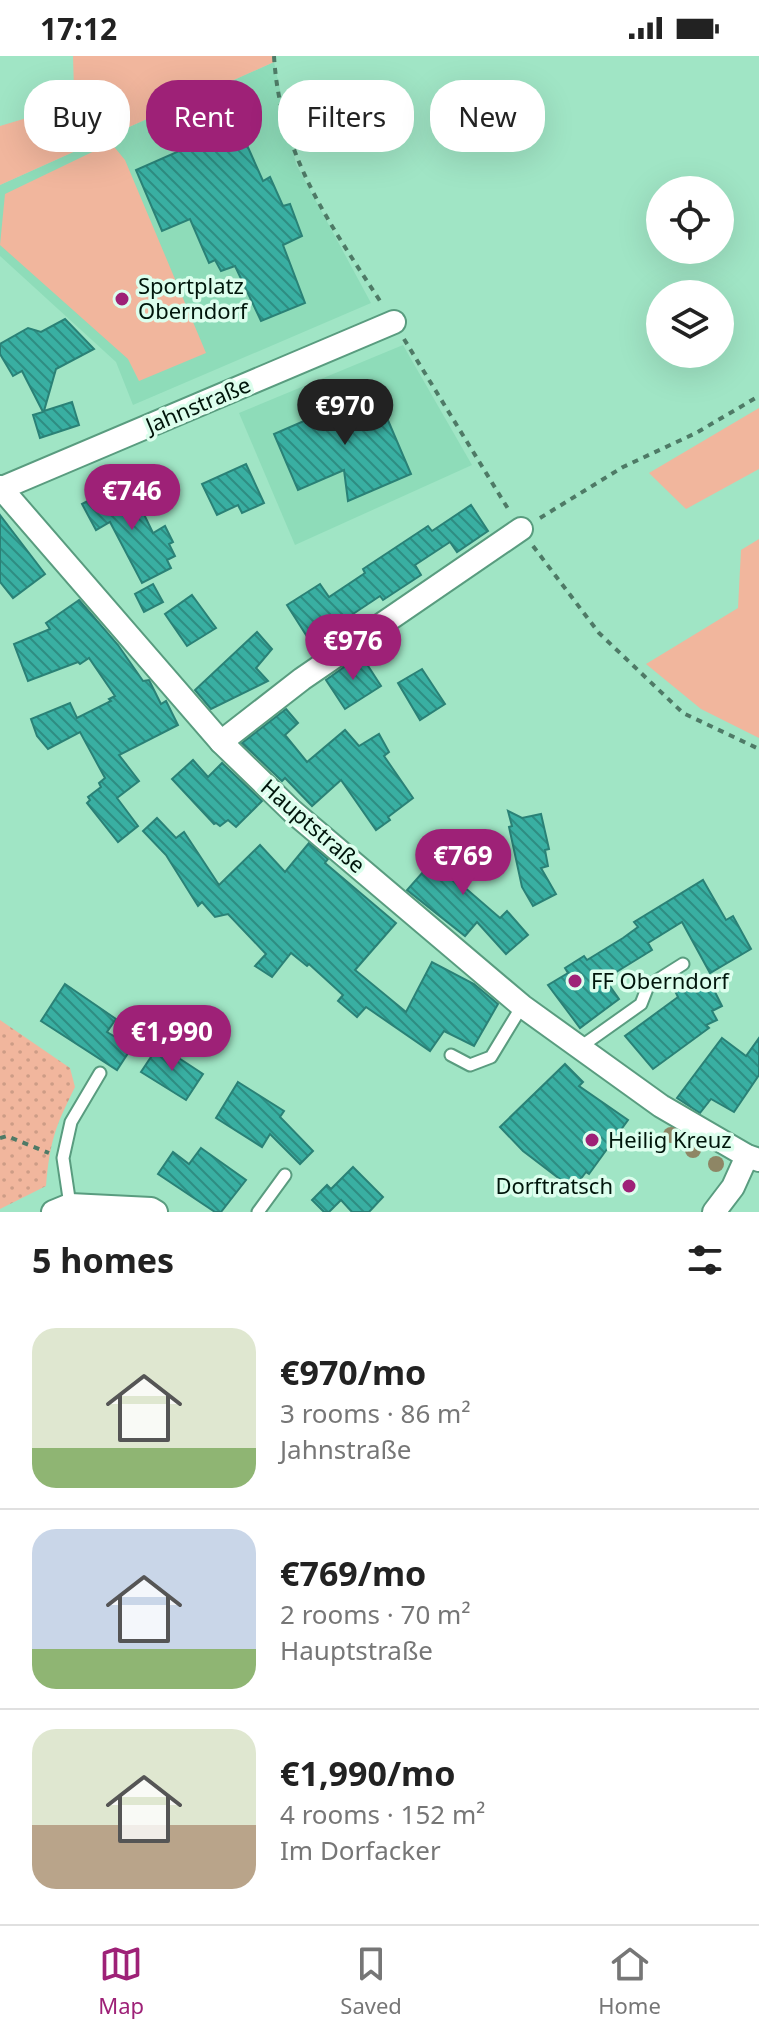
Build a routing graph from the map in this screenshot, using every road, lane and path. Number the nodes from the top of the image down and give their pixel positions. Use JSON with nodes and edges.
{"nodes":[{"id":1,"x":274,"y":56,"type":"edge"},
{"id":2,"x":394,"y":322,"type":"junction"},
{"id":3,"x":759,"y":396,"type":"edge"},
{"id":4,"x":1,"y":487,"type":"edge"},
{"id":5,"x":521,"y":529,"type":"junction"},
{"id":6,"x":221,"y":742,"type":"junction"},
{"id":7,"x":759,"y":749,"type":"edge"},
{"id":8,"x":683,"y":964,"type":"dead end"},
{"id":9,"x":522,"y":1006,"type":"junction"},
{"id":10,"x":579,"y":1048,"type":"junction"},
{"id":11,"x":451,"y":1055,"type":"dead end"},
{"id":12,"x":100,"y":1073,"type":"dead end"},
{"id":13,"x":0,"y":1138,"type":"edge"},
{"id":14,"x":63,"y":1158,"type":"junction"},
{"id":15,"x":753,"y":1158,"type":"edge"},
{"id":16,"x":285,"y":1175,"type":"dead end"},
{"id":17,"x":62,"y":1209,"type":"edge"},
{"id":18,"x":156,"y":1212,"type":"edge"},
{"id":19,"x":258,"y":1212,"type":"edge"},
{"id":20,"x":714,"y":1212,"type":"edge"}],
"edges":[{"from":1,"to":2,"type":"path"},
{"from":2,"to":4,"type":"street","name":"Jahnstraße"},
{"from":2,"to":5,"type":"path"},
{"from":3,"to":5,"type":"path"},
{"from":4,"to":6,"type":"street","name":"Hauptstraße"},
{"from":5,"to":6,"type":"street"},
{"from":5,"to":7,"type":"path"},
{"from":6,"to":9,"type":"street","name":"Hauptstraße"},
{"from":8,"to":10,"type":"lane"},
{"from":9,"to":10,"type":"street","name":"Hauptstraße"},
{"from":9,"to":11,"type":"lane"},
{"from":10,"to":15,"type":"street","name":"Hauptstraße"},
{"from":12,"to":14,"type":"lane"},
{"from":13,"to":14,"type":"path"},
{"from":14,"to":17,"type":"lane"},
{"from":15,"to":20,"type":"street"},
{"from":16,"to":19,"type":"lane"},
{"from":17,"to":18,"type":"street"}]}
